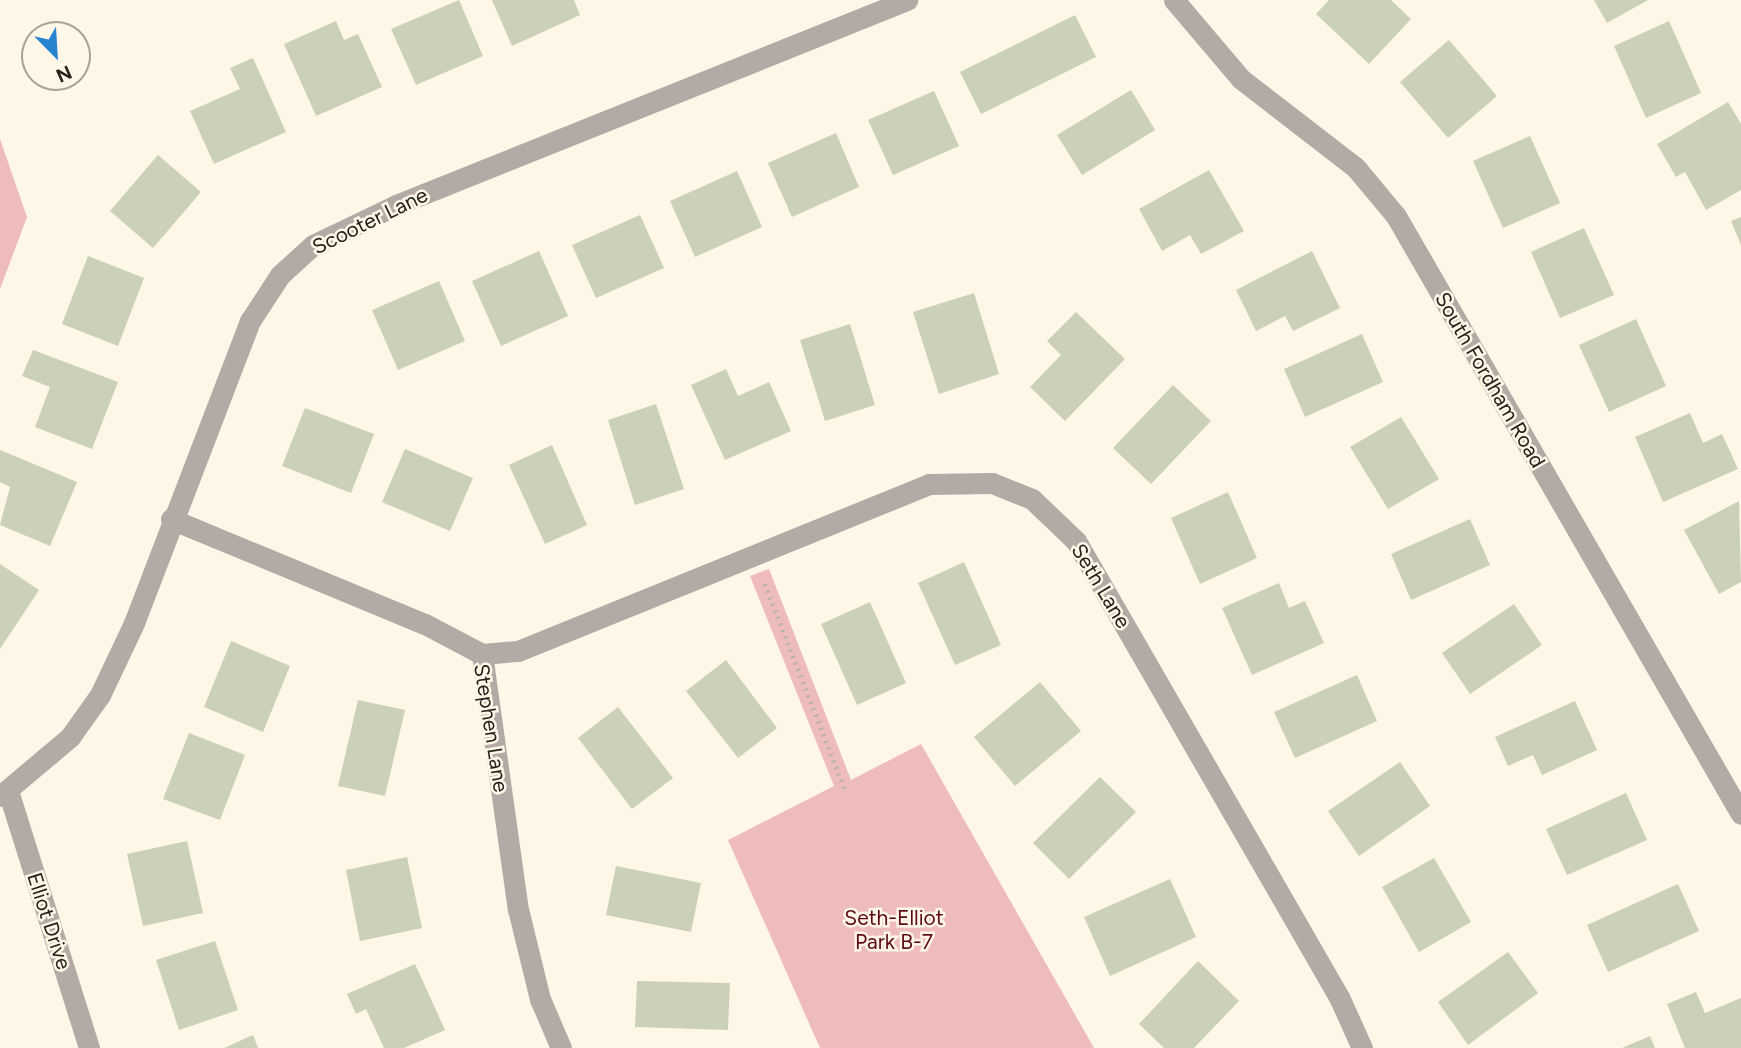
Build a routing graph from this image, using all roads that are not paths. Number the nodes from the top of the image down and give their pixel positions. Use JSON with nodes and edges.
{"nodes":[{"id":1,"x":908,"y":0,"type":"edge"},
{"id":2,"x":1174,"y":0,"type":"edge"},
{"id":3,"x":170,"y":519,"type":"junction"},
{"id":4,"x":481,"y":654,"type":"junction"},
{"id":5,"x":4,"y":795,"type":"edge"},
{"id":6,"x":1741,"y":814,"type":"edge"},
{"id":7,"x":89,"y":1048,"type":"edge"},
{"id":8,"x":561,"y":1048,"type":"edge"},
{"id":9,"x":1362,"y":1048,"type":"edge"}],
"edges":[{"from":1,"to":3,"type":"street","name":"Scooter Lane"},
{"from":2,"to":6,"type":"street","name":"South Fordham Road"},
{"from":3,"to":4,"type":"street","name":"Stephen Lane"},
{"from":3,"to":5,"type":"street","name":"Scooter Lane"},
{"from":4,"to":8,"type":"street","name":"Stephen Lane"},
{"from":4,"to":9,"type":"street","name":"Seth Lane"},
{"from":5,"to":7,"type":"street","name":"Elliot Drive"}]}
